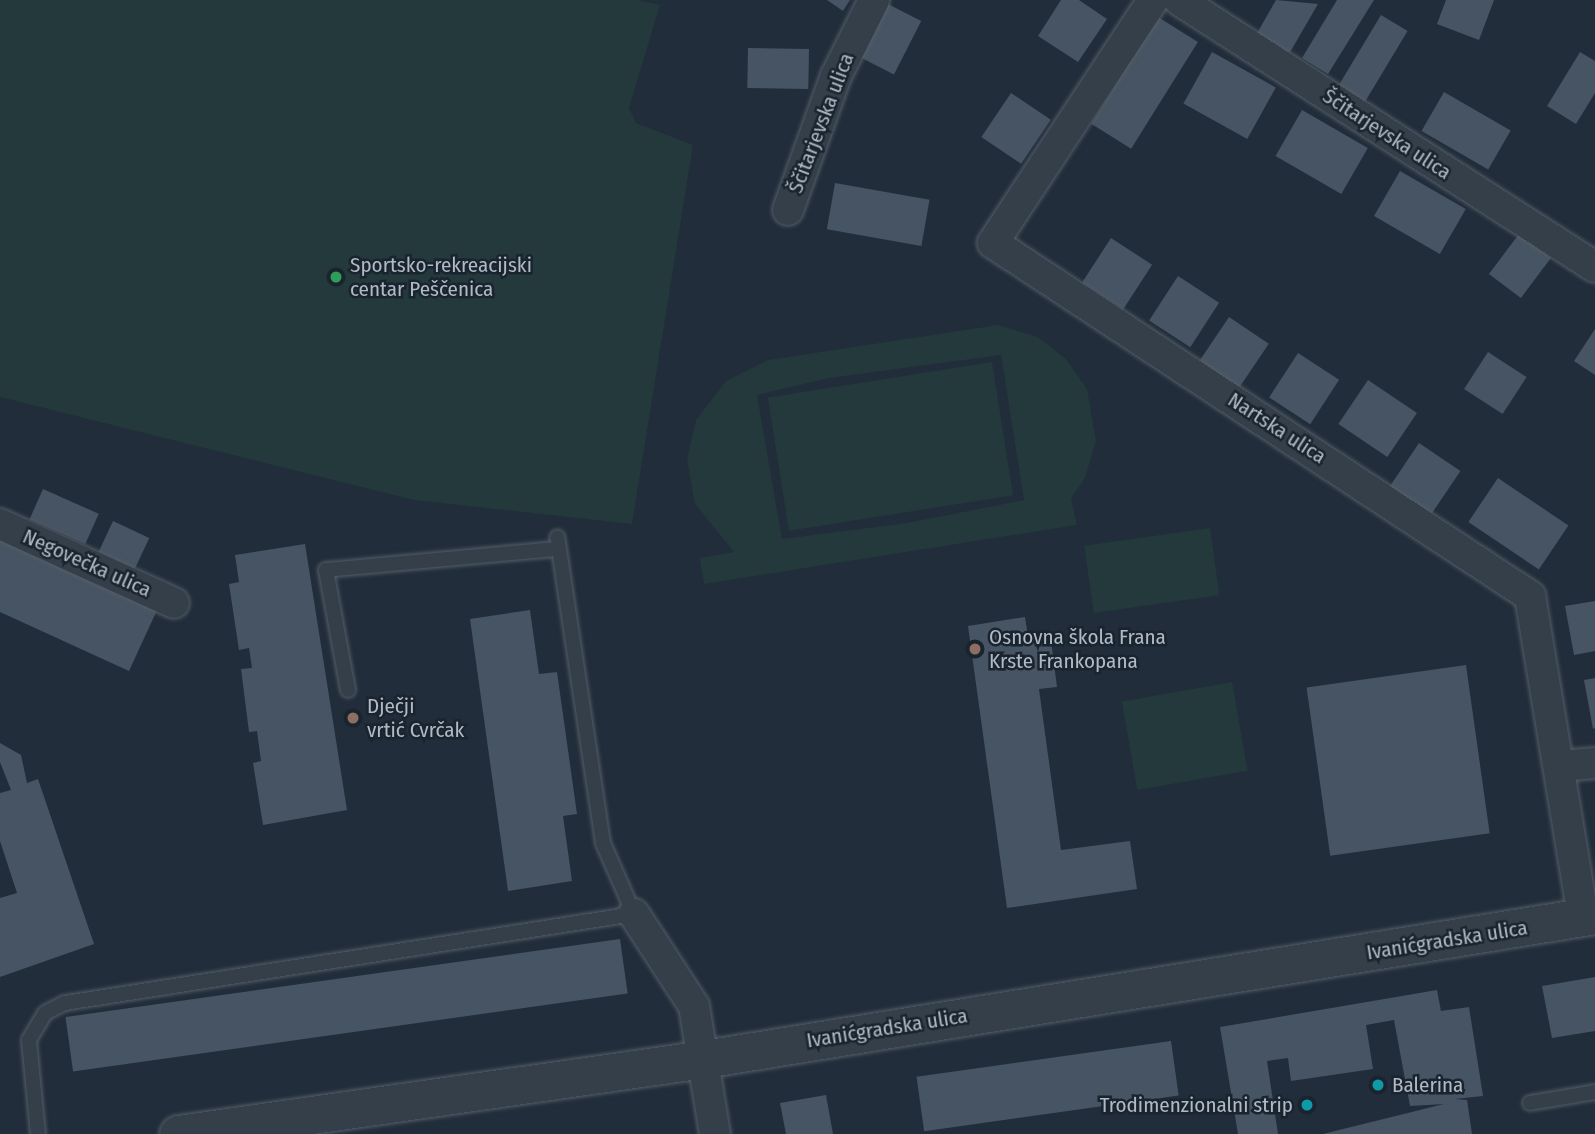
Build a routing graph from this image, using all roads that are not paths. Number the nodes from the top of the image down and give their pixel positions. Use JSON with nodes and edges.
{"nodes":[{"id":1,"x":874,"y":0,"type":"edge"},
{"id":2,"x":1153,"y":0,"type":"edge"},
{"id":3,"x":1179,"y":0,"type":"edge"},
{"id":4,"x":788,"y":210,"type":"dead end"},
{"id":5,"x":1595,"y":267,"type":"edge"},
{"id":6,"x":0,"y":524,"type":"edge"},
{"id":7,"x":174,"y":603,"type":"dead end"},
{"id":8,"x":348,"y":690,"type":"dead end"},
{"id":9,"x":1595,"y":763,"type":"edge"},
{"id":10,"x":1561,"y":766,"type":"junction"},
{"id":11,"x":634,"y":914,"type":"junction"},
{"id":12,"x":1589,"y":916,"type":"edge"},
{"id":13,"x":704,"y":1059,"type":"junction"},
{"id":14,"x":1595,"y":1092,"type":"edge"},
{"id":15,"x":1530,"y":1103,"type":"dead end"},
{"id":16,"x":323,"y":1124,"type":"edge"},
{"id":17,"x":38,"y":1134,"type":"edge"},
{"id":18,"x":178,"y":1134,"type":"edge"},
{"id":19,"x":715,"y":1134,"type":"edge"}],
"edges":[{"from":1,"to":4,"type":"street","name":"Ščitarjevska ulica"},
{"from":2,"to":10,"type":"street","name":"Nartska ulica"},
{"from":3,"to":5,"type":"street","name":"Ščitarjevska ulica"},
{"from":6,"to":7,"type":"street","name":"Negovečka ulica"},
{"from":8,"to":11,"type":"lane"},
{"from":9,"to":10,"type":"street"},
{"from":10,"to":12,"type":"street","name":"Nartska ulica"},
{"from":11,"to":13,"type":"street"},
{"from":11,"to":17,"type":"lane"},
{"from":12,"to":13,"type":"street","name":"Ivanićgradska ulica"},
{"from":13,"to":16,"type":"street","name":"Ivanićgradska ulica"},
{"from":13,"to":19,"type":"street"},
{"from":14,"to":15,"type":"lane"},
{"from":16,"to":18,"type":"street","name":"Ivanićgradska ulica"}]}
